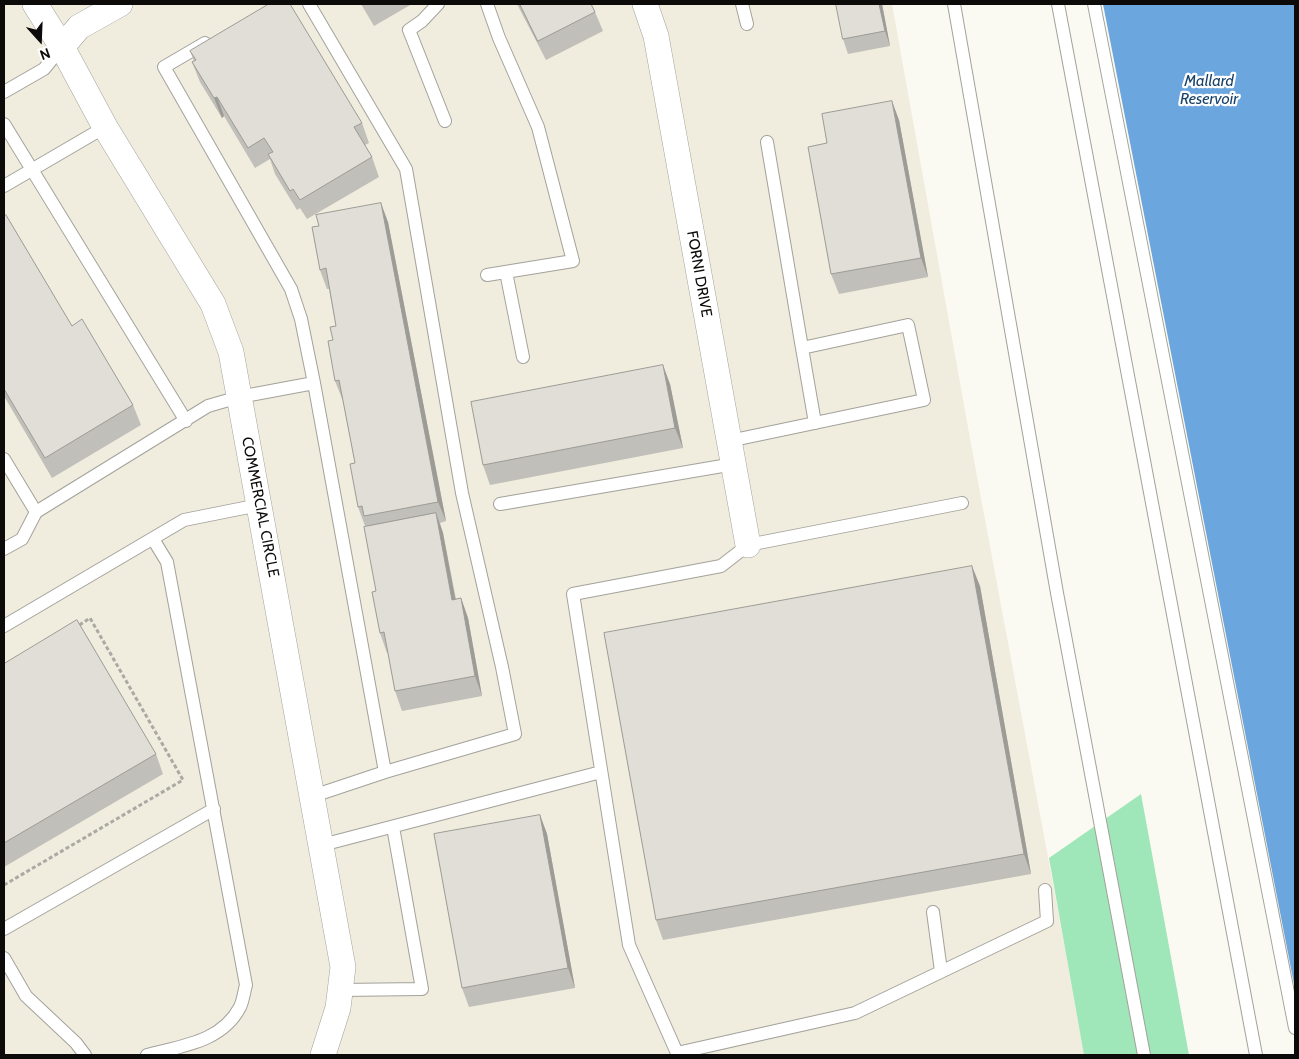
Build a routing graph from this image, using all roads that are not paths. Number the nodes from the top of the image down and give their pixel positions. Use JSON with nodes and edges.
{"nodes":[{"id":1,"x":35,"y":4,"type":"edge"},
{"id":2,"x":120,"y":4,"type":"edge"},
{"id":3,"x":309,"y":4,"type":"edge"},
{"id":4,"x":438,"y":4,"type":"edge"},
{"id":5,"x":487,"y":4,"type":"edge"},
{"id":6,"x":645,"y":4,"type":"edge"},
{"id":7,"x":742,"y":4,"type":"edge"},
{"id":8,"x":954,"y":4,"type":"edge"},
{"id":9,"x":1058,"y":4,"type":"edge"},
{"id":10,"x":1094,"y":4,"type":"edge"},
{"id":11,"x":747,"y":24,"type":"dead end"},
{"id":12,"x":214,"y":38,"type":"edge"},
{"id":13,"x":62,"y":46,"type":"junction"},
{"id":14,"x":4,"y":92,"type":"edge"},
{"id":15,"x":445,"y":121,"type":"dead end"},
{"id":16,"x":4,"y":124,"type":"edge"},
{"id":17,"x":105,"y":126,"type":"junction"},
{"id":18,"x":767,"y":142,"type":"dead end"},
{"id":19,"x":31,"y":170,"type":"junction"},
{"id":20,"x":4,"y":186,"type":"edge"},
{"id":21,"x":506,"y":272,"type":"junction"},
{"id":22,"x":487,"y":275,"type":"dead end"},
{"id":23,"x":802,"y":348,"type":"junction"},
{"id":24,"x":523,"y":357,"type":"dead end"},
{"id":25,"x":314,"y":383,"type":"junction"},
{"id":26,"x":239,"y":397,"type":"junction"},
{"id":27,"x":186,"y":421,"type":"junction"},
{"id":28,"x":815,"y":423,"type":"junction"},
{"id":29,"x":731,"y":452,"type":"junction"},
{"id":30,"x":4,"y":459,"type":"edge"},
{"id":31,"x":962,"y":503,"type":"dead end"},
{"id":32,"x":500,"y":504,"type":"dead end"},
{"id":33,"x":260,"y":505,"type":"junction"},
{"id":34,"x":36,"y":512,"type":"junction"},
{"id":35,"x":153,"y":539,"type":"junction"},
{"id":36,"x":748,"y":545,"type":"junction"},
{"id":37,"x":4,"y":549,"type":"edge"},
{"id":38,"x":4,"y":626,"type":"edge"},
{"id":39,"x":384,"y":772,"type":"junction"},
{"id":40,"x":601,"y":772,"type":"junction"},
{"id":41,"x":313,"y":796,"type":"junction"},
{"id":42,"x":214,"y":809,"type":"junction"},
{"id":43,"x":393,"y":827,"type":"junction"},
{"id":44,"x":322,"y":845,"type":"junction"},
{"id":45,"x":1045,"y":890,"type":"dead end"},
{"id":46,"x":933,"y":912,"type":"dead end"},
{"id":47,"x":4,"y":929,"type":"edge"},
{"id":48,"x":4,"y":958,"type":"edge"},
{"id":49,"x":941,"y":971,"type":"junction"},
{"id":50,"x":340,"y":990,"type":"junction"},
{"id":51,"x":1295,"y":1028,"type":"edge"},
{"id":52,"x":85,"y":1055,"type":"edge"},
{"id":53,"x":147,"y":1055,"type":"edge"},
{"id":54,"x":323,"y":1055,"type":"edge"},
{"id":55,"x":1144,"y":1055,"type":"edge"},
{"id":56,"x":1256,"y":1055,"type":"edge"}],
"edges":[{"from":1,"to":13,"type":"street","name":"COMMERCIAL CIRCLE"},
{"from":2,"to":13,"type":"street"},
{"from":3,"to":39,"type":"lane"},
{"from":4,"to":15,"type":"lane"},
{"from":5,"to":21,"type":"lane"},
{"from":6,"to":29,"type":"street","name":"FORNI DRIVE"},
{"from":7,"to":11,"type":"lane"},
{"from":8,"to":55,"type":"lane"},
{"from":9,"to":56,"type":"lane"},
{"from":10,"to":51,"type":"lane"},
{"from":12,"to":25,"type":"lane"},
{"from":13,"to":14,"type":"lane"},
{"from":13,"to":17,"type":"street","name":"COMMERCIAL CIRCLE"},
{"from":16,"to":19,"type":"lane"},
{"from":17,"to":19,"type":"lane"},
{"from":17,"to":26,"type":"street","name":"COMMERCIAL CIRCLE"},
{"from":18,"to":23,"type":"lane"},
{"from":19,"to":20,"type":"lane"},
{"from":19,"to":27,"type":"lane"},
{"from":21,"to":22,"type":"lane"},
{"from":21,"to":24,"type":"lane"},
{"from":23,"to":28,"type":"lane"},
{"from":23,"to":28,"type":"lane"},
{"from":25,"to":26,"type":"lane"},
{"from":25,"to":39,"type":"lane"},
{"from":26,"to":27,"type":"lane"},
{"from":26,"to":33,"type":"street","name":"COMMERCIAL CIRCLE"},
{"from":27,"to":34,"type":"lane"},
{"from":28,"to":29,"type":"lane"},
{"from":29,"to":32,"type":"lane"},
{"from":29,"to":36,"type":"street","name":"FORNI DRIVE"},
{"from":30,"to":34,"type":"lane"},
{"from":31,"to":36,"type":"lane"},
{"from":33,"to":35,"type":"lane"},
{"from":33,"to":41,"type":"street","name":"COMMERCIAL CIRCLE"},
{"from":34,"to":37,"type":"lane"},
{"from":35,"to":38,"type":"lane"},
{"from":35,"to":42,"type":"lane"},
{"from":36,"to":40,"type":"lane"},
{"from":39,"to":41,"type":"lane"},
{"from":40,"to":43,"type":"lane"},
{"from":40,"to":49,"type":"lane"},
{"from":41,"to":44,"type":"street","name":"COMMERCIAL CIRCLE"},
{"from":42,"to":47,"type":"lane"},
{"from":42,"to":53,"type":"lane"},
{"from":43,"to":44,"type":"lane"},
{"from":43,"to":50,"type":"lane"},
{"from":44,"to":50,"type":"street","name":"COMMERCIAL CIRCLE"},
{"from":45,"to":49,"type":"lane"},
{"from":46,"to":49,"type":"lane"},
{"from":48,"to":52,"type":"lane"},
{"from":50,"to":54,"type":"street","name":"COMMERCIAL CIRCLE"}]}
